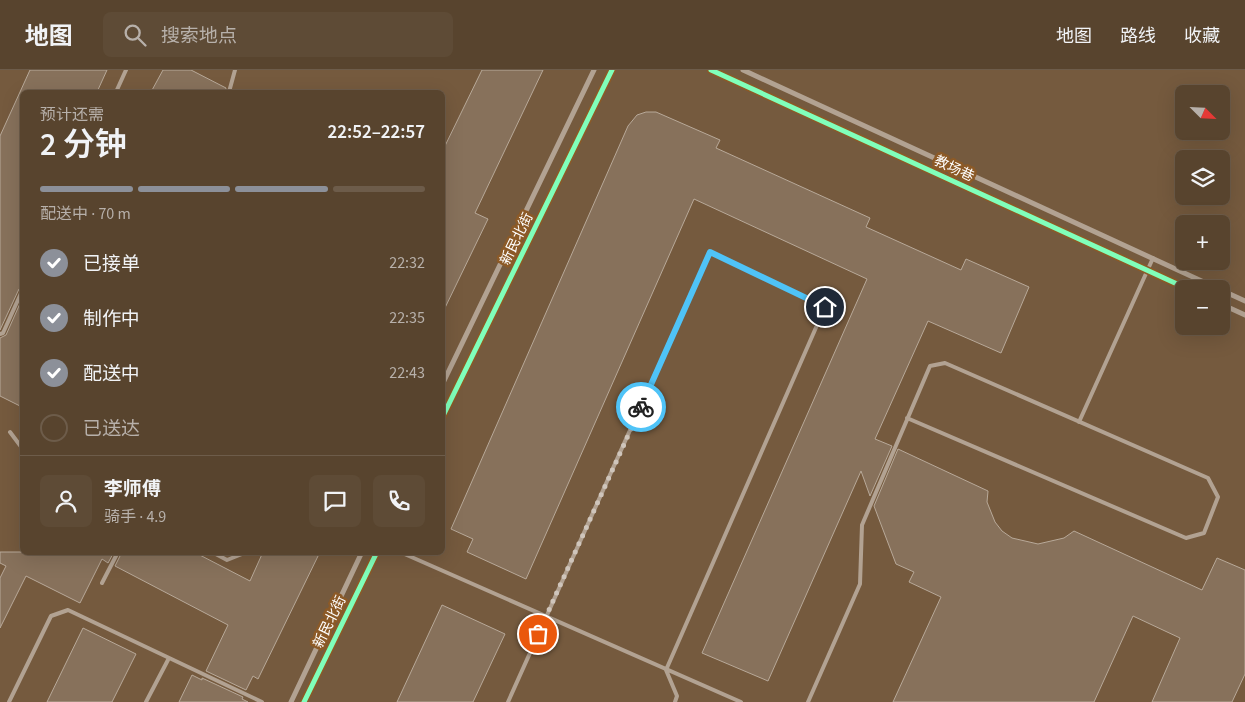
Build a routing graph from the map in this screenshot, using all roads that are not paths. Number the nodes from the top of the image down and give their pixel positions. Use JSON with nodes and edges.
{"nodes":[{"id":1,"x":126,"y":70,"type":"edge"},
{"id":2,"x":235,"y":70,"type":"edge"},
{"id":3,"x":594,"y":70,"type":"edge"},
{"id":4,"x":612,"y":70,"type":"edge"},
{"id":5,"x":711,"y":70,"type":"edge"},
{"id":6,"x":743,"y":70,"type":"edge"},
{"id":7,"x":117,"y":90,"type":"edge"},
{"id":8,"x":230,"y":90,"type":"edge"},
{"id":9,"x":1153,"y":258,"type":"junction"},
{"id":10,"x":1148,"y":270,"type":"junction"},
{"id":11,"x":1201,"y":280,"type":"edge"},
{"id":12,"x":1175,"y":283,"type":"edge"},
{"id":13,"x":1230,"y":294,"type":"edge"},
{"id":14,"x":20,"y":295,"type":"edge"},
{"id":15,"x":1245,"y":301,"type":"edge"},
{"id":16,"x":1230,"y":308,"type":"edge"},
{"id":17,"x":1245,"y":315,"type":"edge"},
{"id":18,"x":0,"y":334,"type":"edge"},
{"id":19,"x":445,"y":379,"type":"edge"},
{"id":20,"x":445,"y":412,"type":"edge"},
{"id":21,"x":907,"y":418,"type":"junction"},
{"id":22,"x":1080,"y":422,"type":"junction"},
{"id":23,"x":10,"y":432,"type":"dead end"},
{"id":24,"x":20,"y":445,"type":"edge"},
{"id":25,"x":116,"y":555,"type":"edge"},
{"id":26,"x":218,"y":555,"type":"edge"},
{"id":27,"x":240,"y":555,"type":"edge"},
{"id":28,"x":361,"y":555,"type":"edge"},
{"id":29,"x":376,"y":555,"type":"edge"},
{"id":30,"x":407,"y":555,"type":"edge"},
{"id":31,"x":102,"y":583,"type":"dead end"},
{"id":32,"x":546,"y":617,"type":"junction"},
{"id":33,"x":169,"y":658,"type":"junction"},
{"id":34,"x":666,"y":670,"type":"junction"},
{"id":35,"x":9,"y":702,"type":"edge"},
{"id":36,"x":146,"y":702,"type":"edge"},
{"id":37,"x":262,"y":702,"type":"edge"},
{"id":38,"x":291,"y":702,"type":"edge"},
{"id":39,"x":304,"y":702,"type":"edge"},
{"id":40,"x":508,"y":702,"type":"edge"},
{"id":41,"x":675,"y":702,"type":"edge"},
{"id":42,"x":741,"y":702,"type":"edge"},
{"id":43,"x":808,"y":702,"type":"edge"}],
"edges":[{"from":1,"to":7,"type":"lane"},
{"from":2,"to":8,"type":"lane"},
{"from":3,"to":19,"type":"street","name":"新民北街"},
{"from":4,"to":20,"type":"street","name":"新民北街"},
{"from":5,"to":10,"type":"street","name":"教场巷"},
{"from":6,"to":9,"type":"street","name":"教场巷"},
{"from":9,"to":10,"type":"lane"},
{"from":9,"to":11,"type":"street","name":"教场巷"},
{"from":10,"to":12,"type":"street","name":"教场巷"},
{"from":10,"to":22,"type":"lane"},
{"from":13,"to":15,"type":"street","name":"教场巷"},
{"from":14,"to":18,"type":"lane"},
{"from":16,"to":17,"type":"street"},
{"from":21,"to":22,"type":"lane"},
{"from":21,"to":22,"type":"lane"},
{"from":21,"to":43,"type":"lane"},
{"from":23,"to":24,"type":"lane"},
{"from":25,"to":31,"type":"lane"},
{"from":26,"to":27,"type":"lane"},
{"from":28,"to":38,"type":"street","name":"新民北街"},
{"from":29,"to":39,"type":"street","name":"新民北街"},
{"from":30,"to":32,"type":"lane"},
{"from":32,"to":34,"type":"lane"},
{"from":32,"to":34,"type":"lane"},
{"from":32,"to":40,"type":"lane"},
{"from":33,"to":35,"type":"lane"},
{"from":33,"to":36,"type":"lane"},
{"from":33,"to":37,"type":"lane"},
{"from":34,"to":41,"type":"lane"},
{"from":34,"to":42,"type":"lane"}]}
